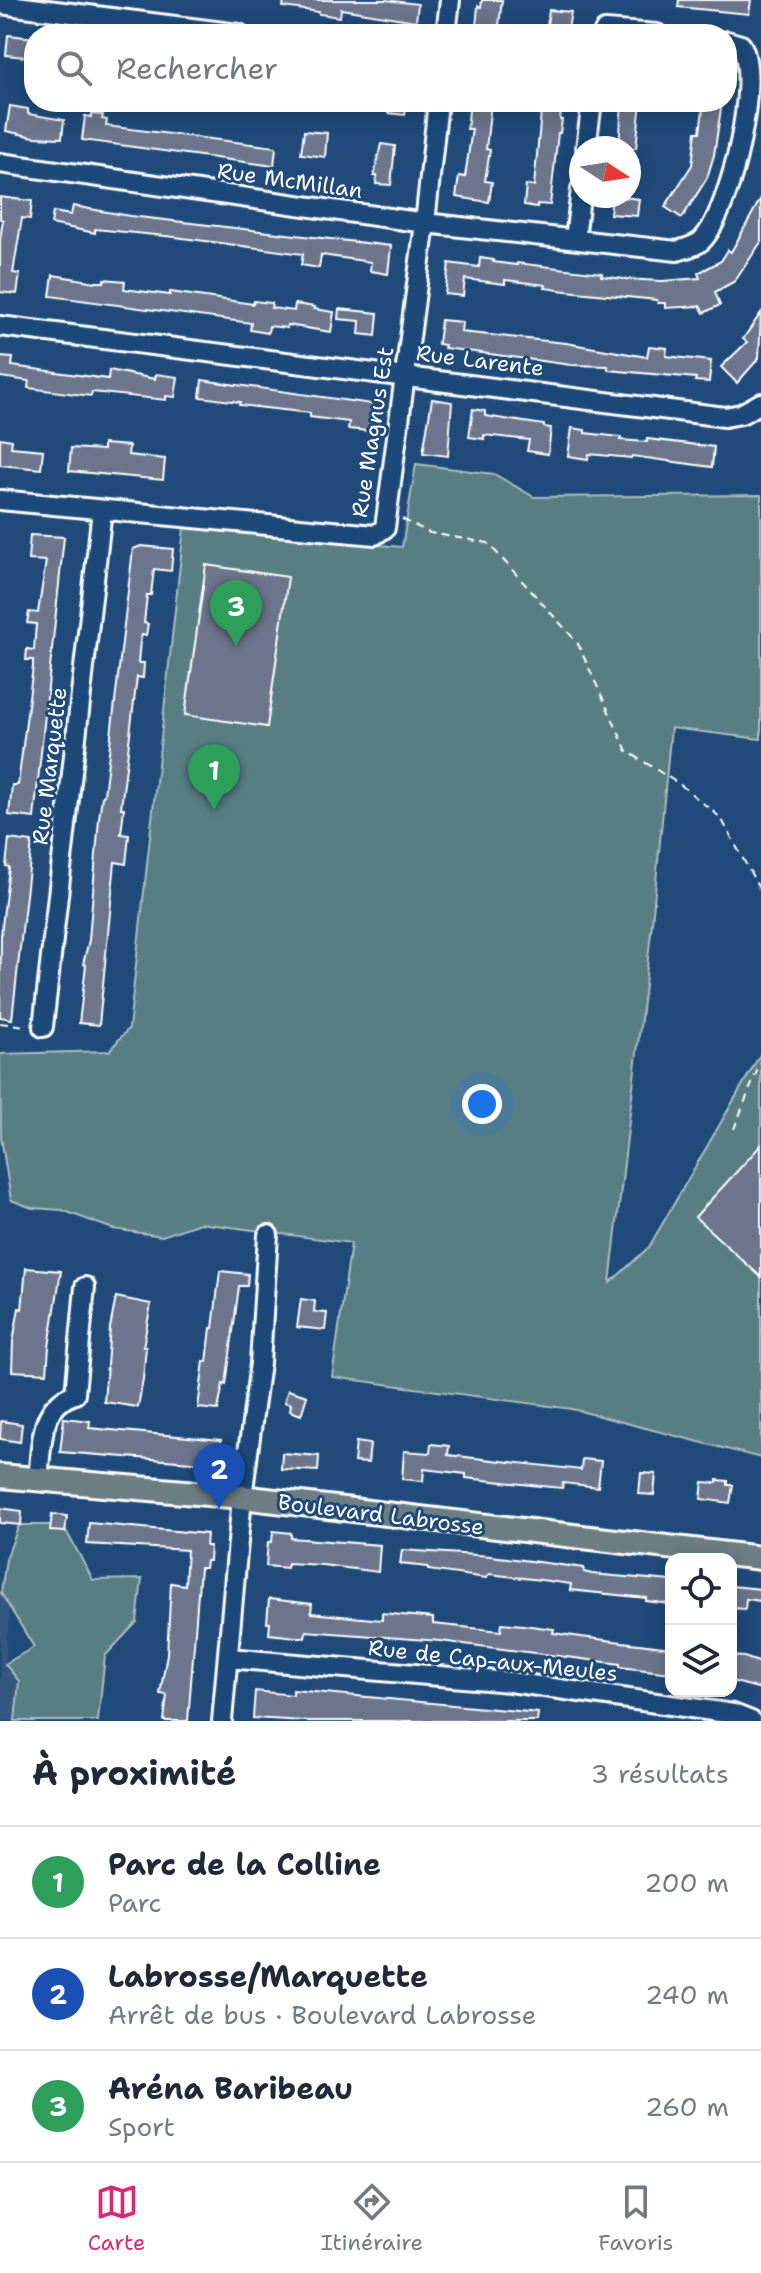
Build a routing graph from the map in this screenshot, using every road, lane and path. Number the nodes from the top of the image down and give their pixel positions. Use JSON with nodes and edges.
{"nodes":[{"id":1,"x":450,"y":0,"type":"edge"},
{"id":2,"x":0,"y":4,"type":"edge"},
{"id":3,"x":159,"y":24,"type":"edge"},
{"id":4,"x":447,"y":24,"type":"edge"},
{"id":5,"x":737,"y":44,"type":"edge"},
{"id":6,"x":437,"y":112,"type":"edge"},
{"id":7,"x":591,"y":112,"type":"edge"},
{"id":8,"x":588,"y":136,"type":"edge"},
{"id":9,"x":0,"y":163,"type":"edge"},
{"id":10,"x":579,"y":208,"type":"edge"},
{"id":11,"x":425,"y":223,"type":"junction"},
{"id":12,"x":575,"y":239,"type":"junction"},
{"id":13,"x":0,"y":326,"type":"edge"},
{"id":14,"x":406,"y":375,"type":"junction"},
{"id":15,"x":761,"y":403,"type":"edge"},
{"id":16,"x":0,"y":500,"type":"edge"},
{"id":17,"x":102,"y":510,"type":"junction"},
{"id":18,"x":387,"y":514,"type":"junction"},
{"id":19,"x":761,"y":892,"type":"edge"},
{"id":20,"x":0,"y":1023,"type":"edge"},
{"id":21,"x":43,"y":1027,"type":"joint"},
{"id":22,"x":761,"y":1061,"type":"edge"},
{"id":23,"x":734,"y":1129,"type":"dead end"},
{"id":24,"x":268,"y":1235,"type":"dead end"},
{"id":25,"x":85,"y":1287,"type":"dead end"},
{"id":26,"x":0,"y":1476,"type":"edge"},
{"id":27,"x":38,"y":1479,"type":"junction"},
{"id":28,"x":242,"y":1497,"type":"junction"},
{"id":29,"x":761,"y":1558,"type":"edge"},
{"id":30,"x":228,"y":1658,"type":"junction"},
{"id":31,"x":222,"y":1721,"type":"edge"},
{"id":32,"x":751,"y":1721,"type":"edge"}],
"edges":[{"from":1,"to":4,"type":"street"},
{"from":2,"to":3,"type":"street"},
{"from":5,"to":12,"type":"street","name":"Rue McMillan"},
{"from":6,"to":11,"type":"street","name":"Rue Magnus Est"},
{"from":7,"to":8,"type":"street"},
{"from":9,"to":11,"type":"street","name":"Rue McMillan"},
{"from":10,"to":12,"type":"street"},
{"from":11,"to":12,"type":"street","name":"Rue McMillan"},
{"from":11,"to":14,"type":"street","name":"Rue Magnus Est"},
{"from":13,"to":14,"type":"street","name":"Rue Larente"},
{"from":14,"to":15,"type":"street","name":"Rue Larente"},
{"from":14,"to":18,"type":"street","name":"Rue Magnus Est"},
{"from":16,"to":17,"type":"street","name":"Rue Magnus Est"},
{"from":17,"to":18,"type":"street","name":"Rue Magnus Est"},
{"from":17,"to":21,"type":"street","name":"Rue Marquette"},
{"from":18,"to":19,"type":"path"},
{"from":20,"to":21,"type":"path"},
{"from":22,"to":23,"type":"path"},
{"from":24,"to":28,"type":"street"},
{"from":25,"to":27,"type":"street"},
{"from":26,"to":27,"type":"main road","name":"Boulevard Labrosse"},
{"from":27,"to":28,"type":"main road","name":"Boulevard Labrosse"},
{"from":28,"to":29,"type":"main road","name":"Boulevard Labrosse"},
{"from":28,"to":30,"type":"street"},
{"from":30,"to":31,"type":"street"},
{"from":30,"to":32,"type":"street","name":"Rue de Cap-aux-Meules"}]}
